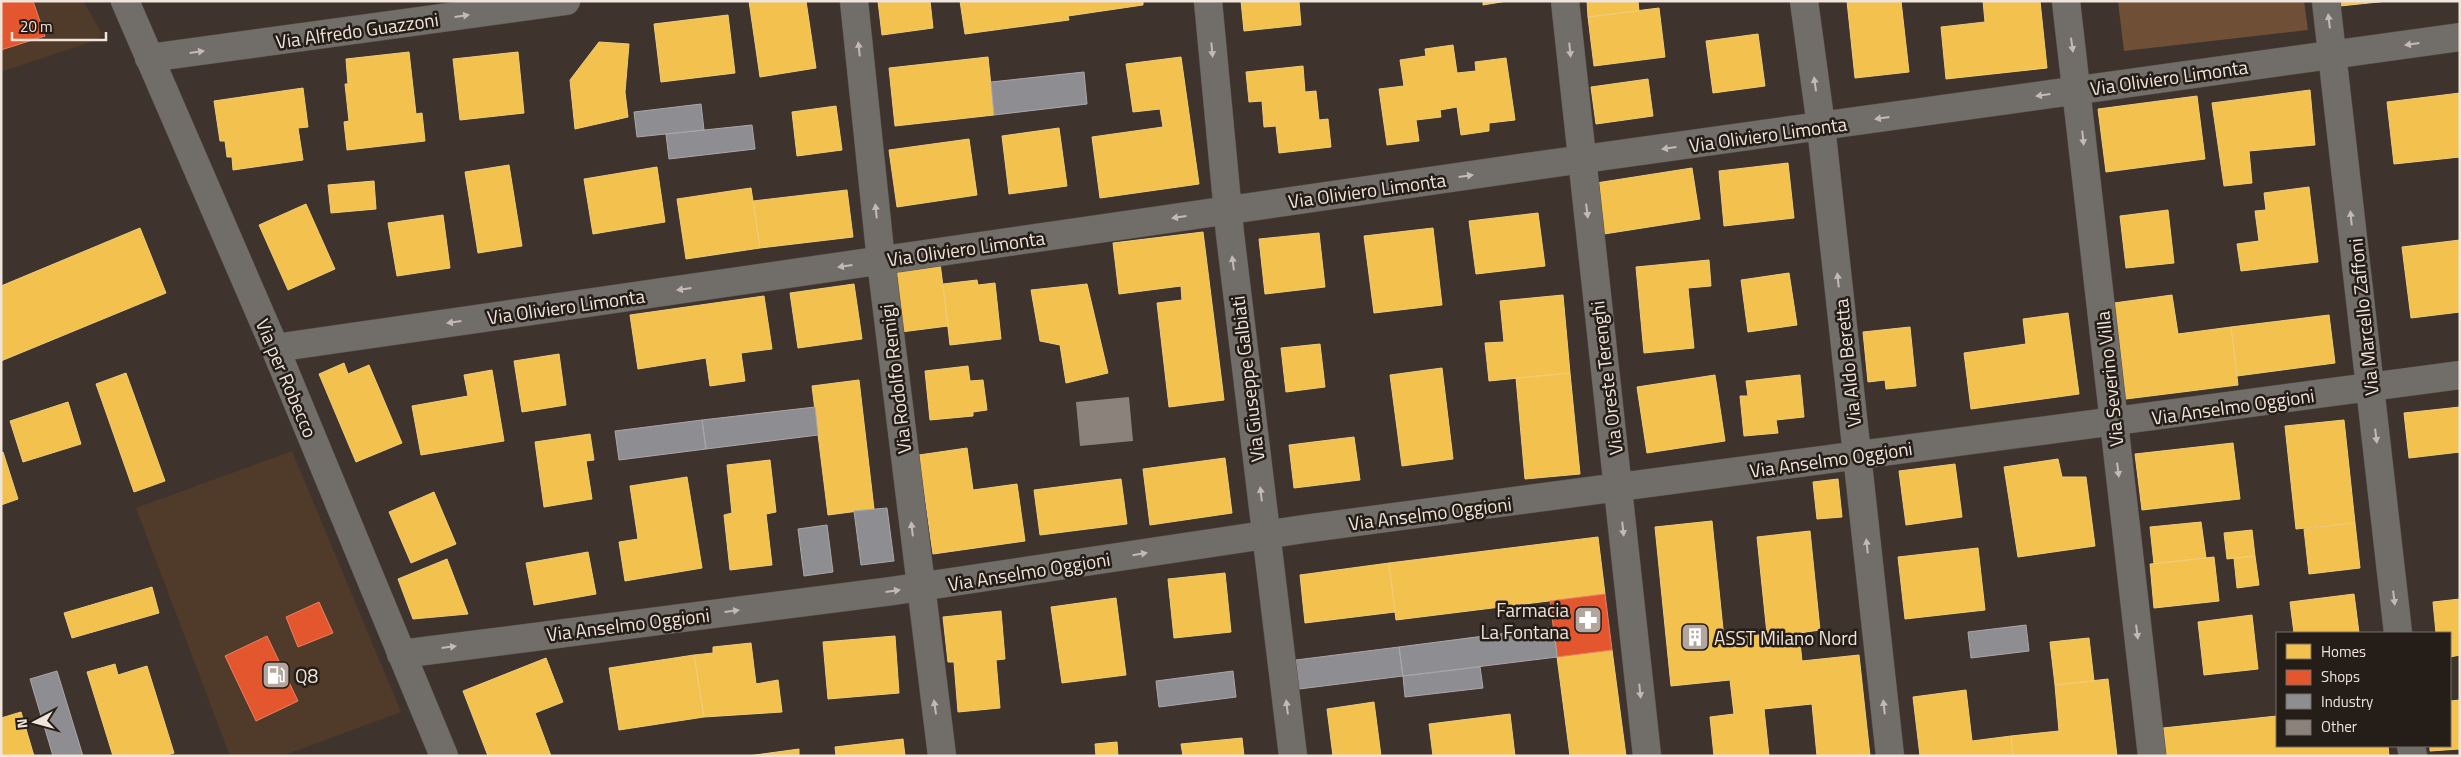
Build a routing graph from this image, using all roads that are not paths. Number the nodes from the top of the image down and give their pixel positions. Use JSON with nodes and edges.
{"nodes":[{"id":1,"x":125,"y":1,"type":"edge"},
{"id":2,"x":566,"y":1,"type":"edge"},
{"id":3,"x":854,"y":1,"type":"edge"},
{"id":4,"x":1208,"y":1,"type":"edge"},
{"id":5,"x":1565,"y":1,"type":"edge"},
{"id":6,"x":1804,"y":1,"type":"edge"},
{"id":7,"x":2066,"y":1,"type":"edge"},
{"id":8,"x":2326,"y":1,"type":"edge"},
{"id":9,"x":2460,"y":37,"type":"edge"},
{"id":10,"x":2333,"y":56,"type":"junction"},
{"id":11,"x":149,"y":58,"type":"junction"},
{"id":12,"x":2078,"y":90,"type":"junction"},
{"id":13,"x":1821,"y":126,"type":"junction"},
{"id":14,"x":1581,"y":160,"type":"junction"},
{"id":15,"x":1227,"y":210,"type":"junction"},
{"id":16,"x":881,"y":261,"type":"junction"},
{"id":17,"x":275,"y":348,"type":"junction"},
{"id":18,"x":2460,"y":374,"type":"edge"},
{"id":19,"x":2371,"y":388,"type":"junction"},
{"id":20,"x":2113,"y":422,"type":"junction"},
{"id":21,"x":1857,"y":456,"type":"junction"},
{"id":22,"x":1618,"y":488,"type":"junction"},
{"id":23,"x":1266,"y":535,"type":"junction"},
{"id":24,"x":920,"y":587,"type":"junction"},
{"id":25,"x":2398,"y":632,"type":"edge"},
{"id":26,"x":400,"y":654,"type":"junction"},
{"id":27,"x":444,"y":756,"type":"edge"},
{"id":28,"x":942,"y":756,"type":"edge"},
{"id":29,"x":1292,"y":756,"type":"edge"},
{"id":30,"x":1646,"y":756,"type":"edge"},
{"id":31,"x":1890,"y":756,"type":"edge"},
{"id":32,"x":2152,"y":756,"type":"edge"}],
"edges":[{"from":1,"to":11,"type":"street","name":"Via per Robecco"},
{"from":11,"to":2,"type":"street","name":"Via Alfredo Guazzoni","one_way":true},
{"from":16,"to":3,"type":"street","name":"Via Rodolfo Remigi","one_way":true},
{"from":4,"to":15,"type":"street","name":"Via Giuseppe Galbiati","one_way":true},
{"from":5,"to":14,"type":"street","name":"Via Oreste Terenghi","one_way":true},
{"from":13,"to":6,"type":"street","name":"Via Aldo Beretta","one_way":true},
{"from":7,"to":12,"type":"street","name":"Via Severino Villa","one_way":true},
{"from":10,"to":8,"type":"street","name":"Via Marcello Zaffoni","one_way":true},
{"from":9,"to":10,"type":"street","name":"Via Oliviero Limonta","one_way":true},
{"from":10,"to":12,"type":"street","name":"Via Oliviero Limonta"},
{"from":19,"to":10,"type":"street","name":"Via Marcello Zaffoni","one_way":true},
{"from":11,"to":17,"type":"street","name":"Via per Robecco"},
{"from":12,"to":13,"type":"street","name":"Via Oliviero Limonta","one_way":true},
{"from":12,"to":20,"type":"street","name":"Via Severino Villa","one_way":true},
{"from":13,"to":14,"type":"street","name":"Via Oliviero Limonta","one_way":true},
{"from":21,"to":13,"type":"street","name":"Via Aldo Beretta","one_way":true},
{"from":15,"to":14,"type":"street","name":"Via Oliviero Limonta","one_way":true},
{"from":14,"to":22,"type":"street","name":"Via Oreste Terenghi","one_way":true},
{"from":15,"to":16,"type":"street","name":"Via Oliviero Limonta","one_way":true},
{"from":23,"to":15,"type":"street","name":"Via Giuseppe Galbiati","one_way":true},
{"from":16,"to":17,"type":"street","name":"Via Oliviero Limonta","one_way":true},
{"from":24,"to":16,"type":"street","name":"Via Rodolfo Remigi","one_way":true},
{"from":17,"to":26,"type":"street","name":"Via per Robecco"},
{"from":18,"to":19,"type":"street","name":"Via Anselmo Oggioni"},
{"from":19,"to":20,"type":"street","name":"Via Anselmo Oggioni"},
{"from":19,"to":25,"type":"street","name":"Via Marcello Zaffoni","one_way":true},
{"from":20,"to":21,"type":"street","name":"Via Anselmo Oggioni"},
{"from":20,"to":32,"type":"street","name":"Via Severino Villa","one_way":true},
{"from":21,"to":22,"type":"street","name":"Via Anselmo Oggioni"},
{"from":31,"to":21,"type":"street","name":"Via Aldo Beretta","one_way":true},
{"from":22,"to":23,"type":"street","name":"Via Anselmo Oggioni"},
{"from":22,"to":30,"type":"street","name":"Via Oreste Terenghi","one_way":true},
{"from":24,"to":23,"type":"street","name":"Via Anselmo Oggioni","one_way":true},
{"from":29,"to":23,"type":"street","name":"Via Giuseppe Galbiati","one_way":true},
{"from":26,"to":24,"type":"street","name":"Via Anselmo Oggioni","one_way":true},
{"from":28,"to":24,"type":"street","name":"Via Rodolfo Remigi","one_way":true},
{"from":26,"to":27,"type":"street","name":"Via per Robecco"}]}
